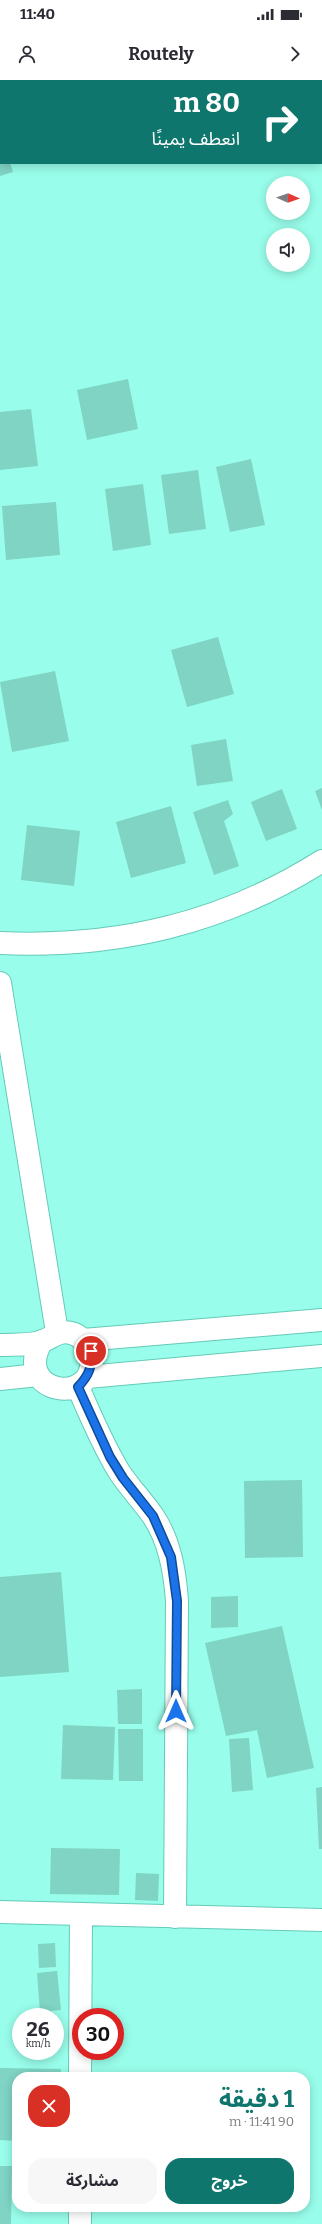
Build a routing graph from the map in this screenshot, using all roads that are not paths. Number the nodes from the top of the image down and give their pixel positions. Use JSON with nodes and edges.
{"nodes":[{"id":1,"x":322,"y":861,"type":"edge"},
{"id":2,"x":0,"y":943,"type":"edge"},
{"id":3,"x":0,"y":983,"type":"edge"},
{"id":4,"x":322,"y":1320,"type":"edge"},
{"id":5,"x":50,"y":1337,"type":"junction"},
{"id":6,"x":83,"y":1340,"type":"junction"},
{"id":7,"x":0,"y":1345,"type":"edge"},
{"id":8,"x":322,"y":1356,"type":"edge"},
{"id":9,"x":38,"y":1375,"type":"junction"},
{"id":10,"x":0,"y":1379,"type":"edge"},
{"id":11,"x":82,"y":1382,"type":"junction"},
{"id":12,"x":0,"y":1912,"type":"edge"},
{"id":13,"x":81,"y":1916,"type":"junction"},
{"id":14,"x":175,"y":1917,"type":"junction"},
{"id":15,"x":322,"y":1920,"type":"edge"},
{"id":16,"x":80,"y":2072,"type":"edge"},
{"id":17,"x":80,"y":2212,"type":"edge"},
{"id":18,"x":80,"y":2224,"type":"edge"}],
"edges":[{"from":1,"to":2,"type":"street"},
{"from":3,"to":5,"type":"street"},
{"from":4,"to":6,"type":"street"},
{"from":5,"to":6,"type":"street"},
{"from":5,"to":7,"type":"street"},
{"from":5,"to":9,"type":"street"},
{"from":6,"to":11,"type":"street"},
{"from":8,"to":11,"type":"street"},
{"from":9,"to":10,"type":"street"},
{"from":9,"to":11,"type":"street"},
{"from":11,"to":14,"type":"street"},
{"from":12,"to":13,"type":"street"},
{"from":13,"to":14,"type":"street"},
{"from":13,"to":16,"type":"street"},
{"from":14,"to":15,"type":"street"},
{"from":17,"to":18,"type":"street"}]}
